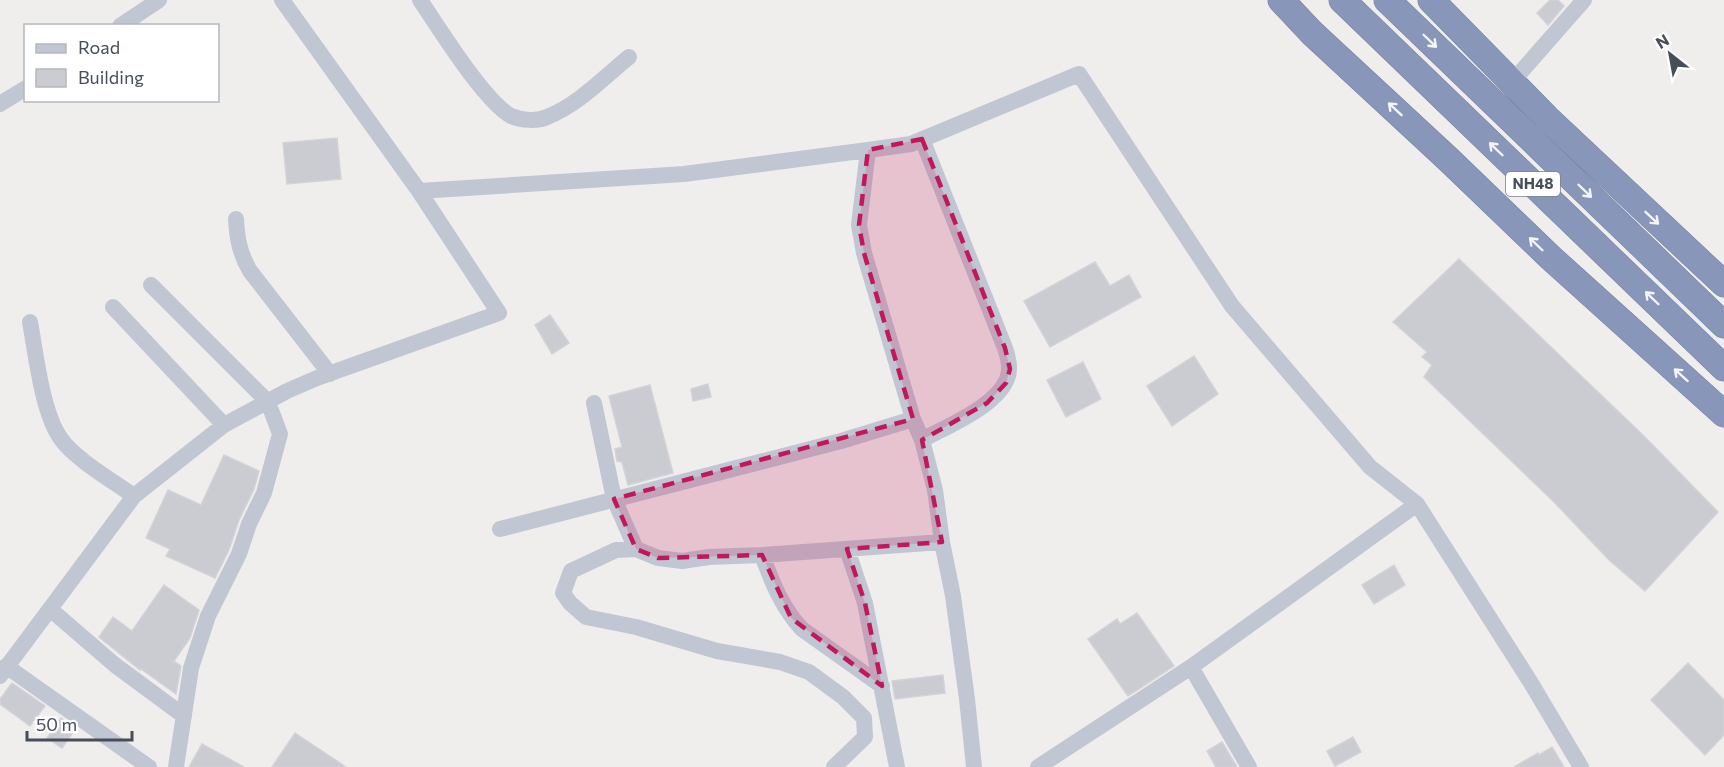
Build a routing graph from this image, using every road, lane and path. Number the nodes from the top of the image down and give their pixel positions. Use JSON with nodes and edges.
{"nodes":[{"id":1,"x":282,"y":0,"type":"edge"},
{"id":2,"x":420,"y":0,"type":"edge"},
{"id":3,"x":1281,"y":0,"type":"edge"},
{"id":4,"x":1342,"y":0,"type":"edge"},
{"id":5,"x":1388,"y":0,"type":"edge"},
{"id":6,"x":1431,"y":0,"type":"edge"},
{"id":7,"x":1581,"y":1,"type":"edge"},
{"id":8,"x":150,"y":2,"type":"edge"},
{"id":9,"x":122,"y":24,"type":"edge"},
{"id":10,"x":629,"y":57,"type":"dead end"},
{"id":11,"x":1512,"y":82,"type":"junction"},
{"id":12,"x":24,"y":89,"type":"edge"},
{"id":13,"x":0,"y":104,"type":"edge"},
{"id":14,"x":922,"y":139,"type":"junction"},
{"id":15,"x":868,"y":150,"type":"junction"},
{"id":16,"x":419,"y":191,"type":"junction"},
{"id":17,"x":236,"y":219,"type":"dead end"},
{"id":18,"x":1724,"y":284,"type":"edge"},
{"id":19,"x":151,"y":285,"type":"dead end"},
{"id":20,"x":113,"y":307,"type":"dead end"},
{"id":21,"x":30,"y":322,"type":"dead end"},
{"id":22,"x":1724,"y":324,"type":"edge"},
{"id":23,"x":1724,"y":368,"type":"edge"},
{"id":24,"x":330,"y":374,"type":"junction"},
{"id":25,"x":268,"y":402,"type":"junction"},
{"id":26,"x":594,"y":403,"type":"dead end"},
{"id":27,"x":1724,"y":414,"type":"edge"},
{"id":28,"x":913,"y":419,"type":"junction"},
{"id":29,"x":224,"y":425,"type":"junction"},
{"id":30,"x":922,"y":440,"type":"junction"},
{"id":31,"x":134,"y":496,"type":"junction"},
{"id":32,"x":614,"y":499,"type":"junction"},
{"id":33,"x":1417,"y":504,"type":"junction"},
{"id":34,"x":500,"y":528,"type":"dead end"},
{"id":35,"x":942,"y":542,"type":"junction"},
{"id":36,"x":636,"y":549,"type":"junction"},
{"id":37,"x":847,"y":549,"type":"junction"},
{"id":38,"x":762,"y":555,"type":"junction"},
{"id":39,"x":50,"y":609,"type":"junction"},
{"id":40,"x":1191,"y":667,"type":"junction"},
{"id":41,"x":3,"y":671,"type":"edge"},
{"id":42,"x":882,"y":686,"type":"junction"},
{"id":43,"x":184,"y":716,"type":"junction"},
{"id":44,"x":149,"y":767,"type":"edge"},
{"id":45,"x":176,"y":767,"type":"edge"},
{"id":46,"x":834,"y":767,"type":"edge"},
{"id":47,"x":897,"y":767,"type":"edge"},
{"id":48,"x":974,"y":767,"type":"edge"},
{"id":49,"x":1038,"y":767,"type":"edge"},
{"id":50,"x":1249,"y":767,"type":"edge"},
{"id":51,"x":1581,"y":767,"type":"edge"}],
"edges":[{"from":1,"to":16,"type":"street"},
{"from":2,"to":10,"type":"street"},
{"from":27,"to":3,"type":"highway","one_way":true},
{"from":23,"to":4,"type":"highway","number":"NH48","one_way":true},
{"from":5,"to":22,"type":"highway","number":"NH48","one_way":true},
{"from":6,"to":11,"type":"highway"},
{"from":7,"to":11,"type":"street"},
{"from":8,"to":9,"type":"street"},
{"from":11,"to":18,"type":"highway","one_way":true},
{"from":12,"to":13,"type":"street"},
{"from":14,"to":15,"type":"street"},
{"from":14,"to":30,"type":"street"},
{"from":14,"to":33,"type":"street"},
{"from":15,"to":16,"type":"street"},
{"from":15,"to":28,"type":"street"},
{"from":16,"to":24,"type":"street"},
{"from":17,"to":24,"type":"street"},
{"from":19,"to":25,"type":"street"},
{"from":20,"to":29,"type":"street"},
{"from":21,"to":31,"type":"street"},
{"from":24,"to":25,"type":"street"},
{"from":25,"to":29,"type":"street"},
{"from":25,"to":43,"type":"street"},
{"from":26,"to":32,"type":"street"},
{"from":28,"to":30,"type":"street"},
{"from":28,"to":32,"type":"street"},
{"from":29,"to":31,"type":"street"},
{"from":30,"to":35,"type":"street"},
{"from":31,"to":39,"type":"street"},
{"from":32,"to":34,"type":"street"},
{"from":32,"to":36,"type":"street"},
{"from":33,"to":40,"type":"street"},
{"from":33,"to":51,"type":"street"},
{"from":35,"to":37,"type":"street"},
{"from":35,"to":48,"type":"street"},
{"from":36,"to":38,"type":"street"},
{"from":36,"to":46,"type":"street"},
{"from":37,"to":38,"type":"street"},
{"from":37,"to":42,"type":"street"},
{"from":38,"to":42,"type":"street"},
{"from":39,"to":41,"type":"street"},
{"from":39,"to":43,"type":"street"},
{"from":40,"to":49,"type":"street"},
{"from":40,"to":50,"type":"street"},
{"from":41,"to":44,"type":"street"},
{"from":42,"to":47,"type":"street"},
{"from":43,"to":45,"type":"street"}]}
